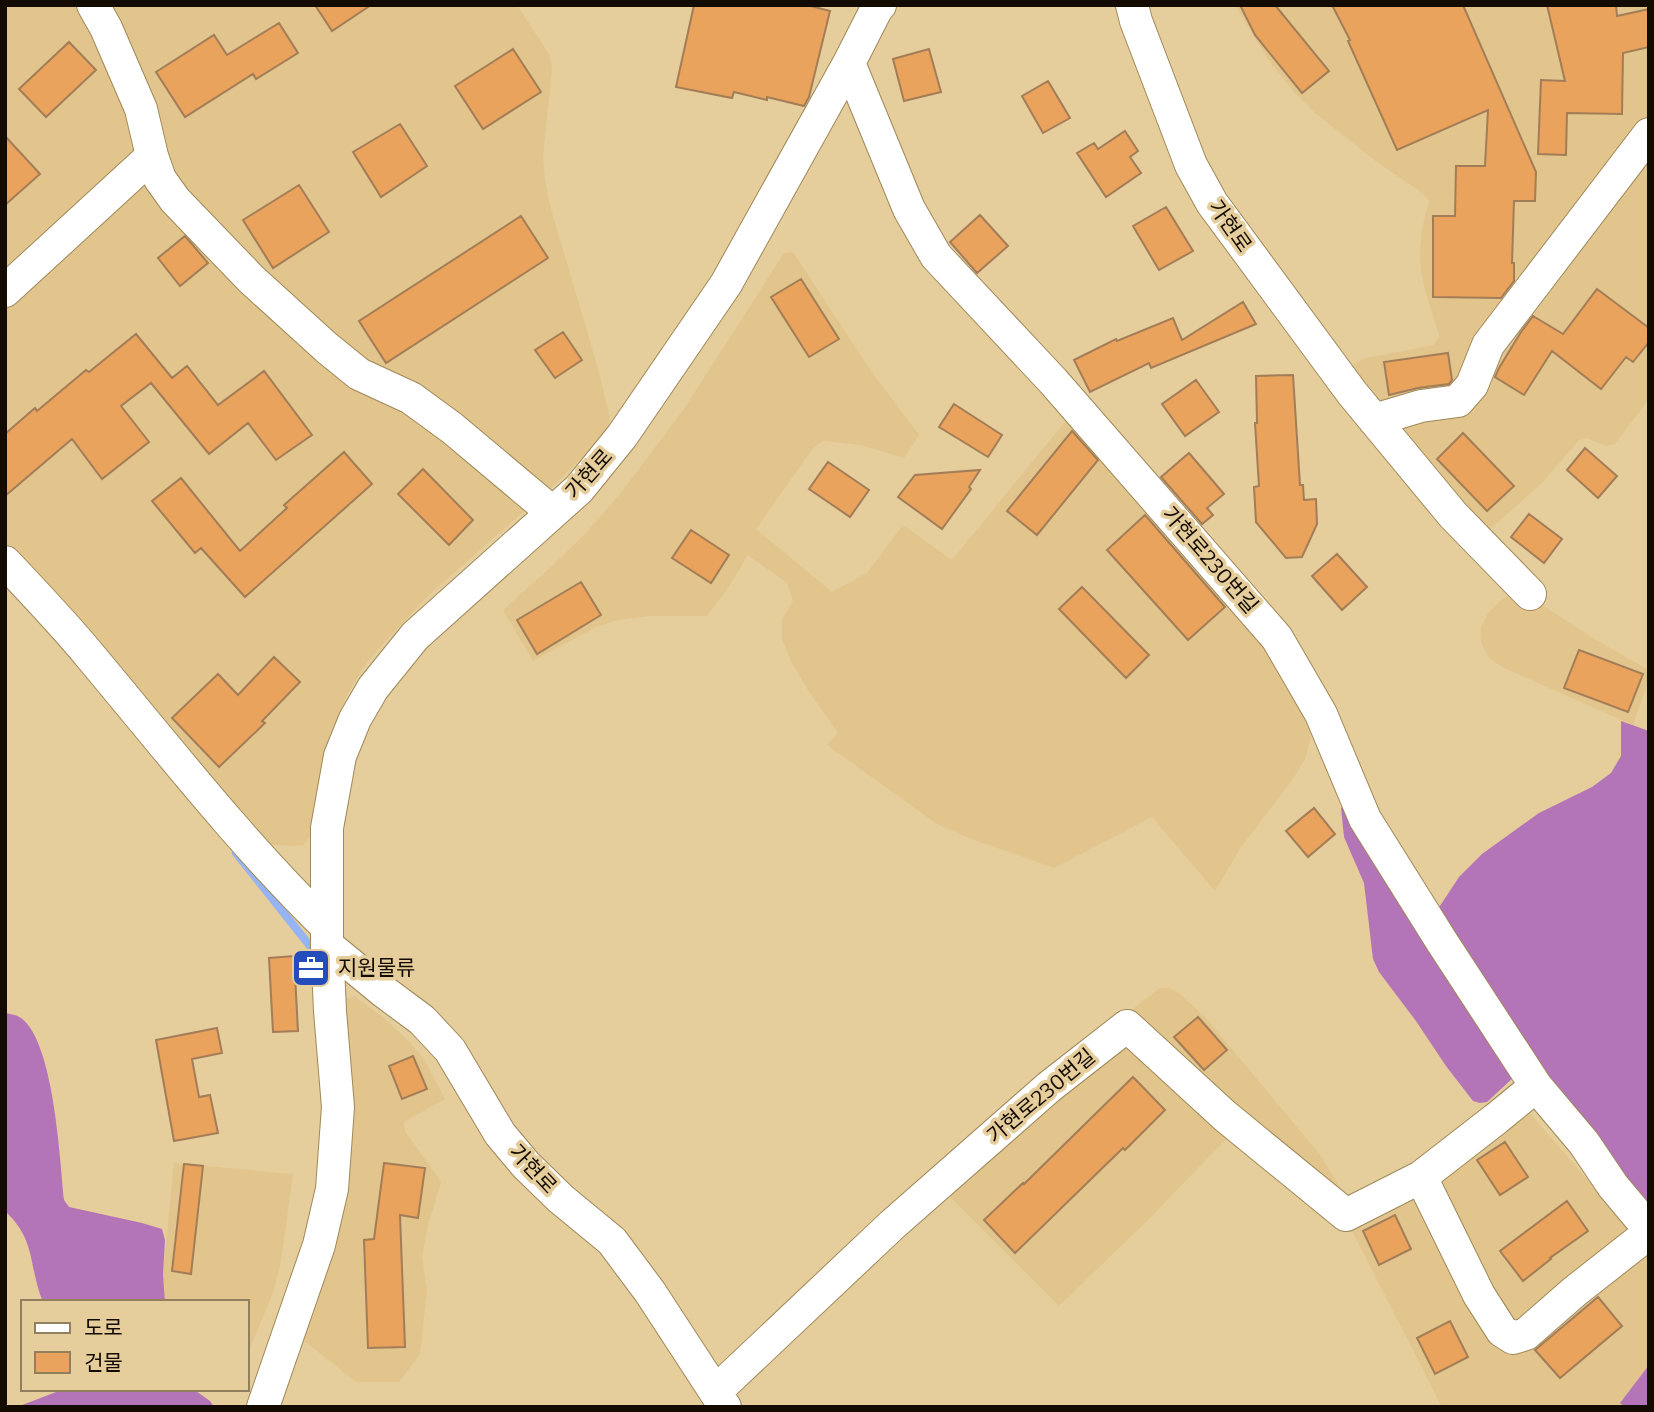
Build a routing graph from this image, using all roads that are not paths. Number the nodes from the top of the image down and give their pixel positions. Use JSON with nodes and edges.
{"nodes":[{"id":1,"x":93,"y":5,"type":"edge"},
{"id":2,"x":880,"y":5,"type":"edge"},
{"id":3,"x":1132,"y":5,"type":"edge"},
{"id":4,"x":849,"y":63,"type":"junction"},
{"id":5,"x":1649,"y":134,"type":"edge"},
{"id":6,"x":152,"y":156,"type":"junction"},
{"id":7,"x":5,"y":291,"type":"edge"},
{"id":8,"x":1374,"y":420,"type":"junction"},
{"id":9,"x":552,"y":512,"type":"junction"},
{"id":10,"x":5,"y":562,"type":"edge"},
{"id":11,"x":1530,"y":594,"type":"dead end"},
{"id":12,"x":327,"y":936,"type":"junction"},
{"id":13,"x":1536,"y":1086,"type":"junction"},
{"id":14,"x":1421,"y":1177,"type":"junction"},
{"id":15,"x":1649,"y":1231,"type":"edge"},
{"id":16,"x":720,"y":1400,"type":"edge"},
{"id":17,"x":263,"y":1407,"type":"edge"}],
"edges":[{"from":1,"to":6,"type":"street"},
{"from":2,"to":4,"type":"street","name":"가현로"},
{"from":3,"to":8,"type":"street","name":"가현로"},
{"from":4,"to":9,"type":"street","name":"가현로"},
{"from":4,"to":13,"type":"street","name":"가현로230번길"},
{"from":5,"to":8,"type":"street"},
{"from":6,"to":7,"type":"street"},
{"from":6,"to":9,"type":"street"},
{"from":8,"to":11,"type":"street","name":"가현로"},
{"from":9,"to":12,"type":"street","name":"가현로"},
{"from":10,"to":12,"type":"street","name":"가현로"},
{"from":12,"to":16,"type":"street","name":"가현로"},
{"from":12,"to":17,"type":"street","name":"가현로"},
{"from":13,"to":14,"type":"street","name":"가현로230번길"},
{"from":13,"to":15,"type":"street","name":"가현로230번길"},
{"from":14,"to":15,"type":"street","name":"가현로230번길"},
{"from":14,"to":16,"type":"street","name":"가현로230번길"}]}
